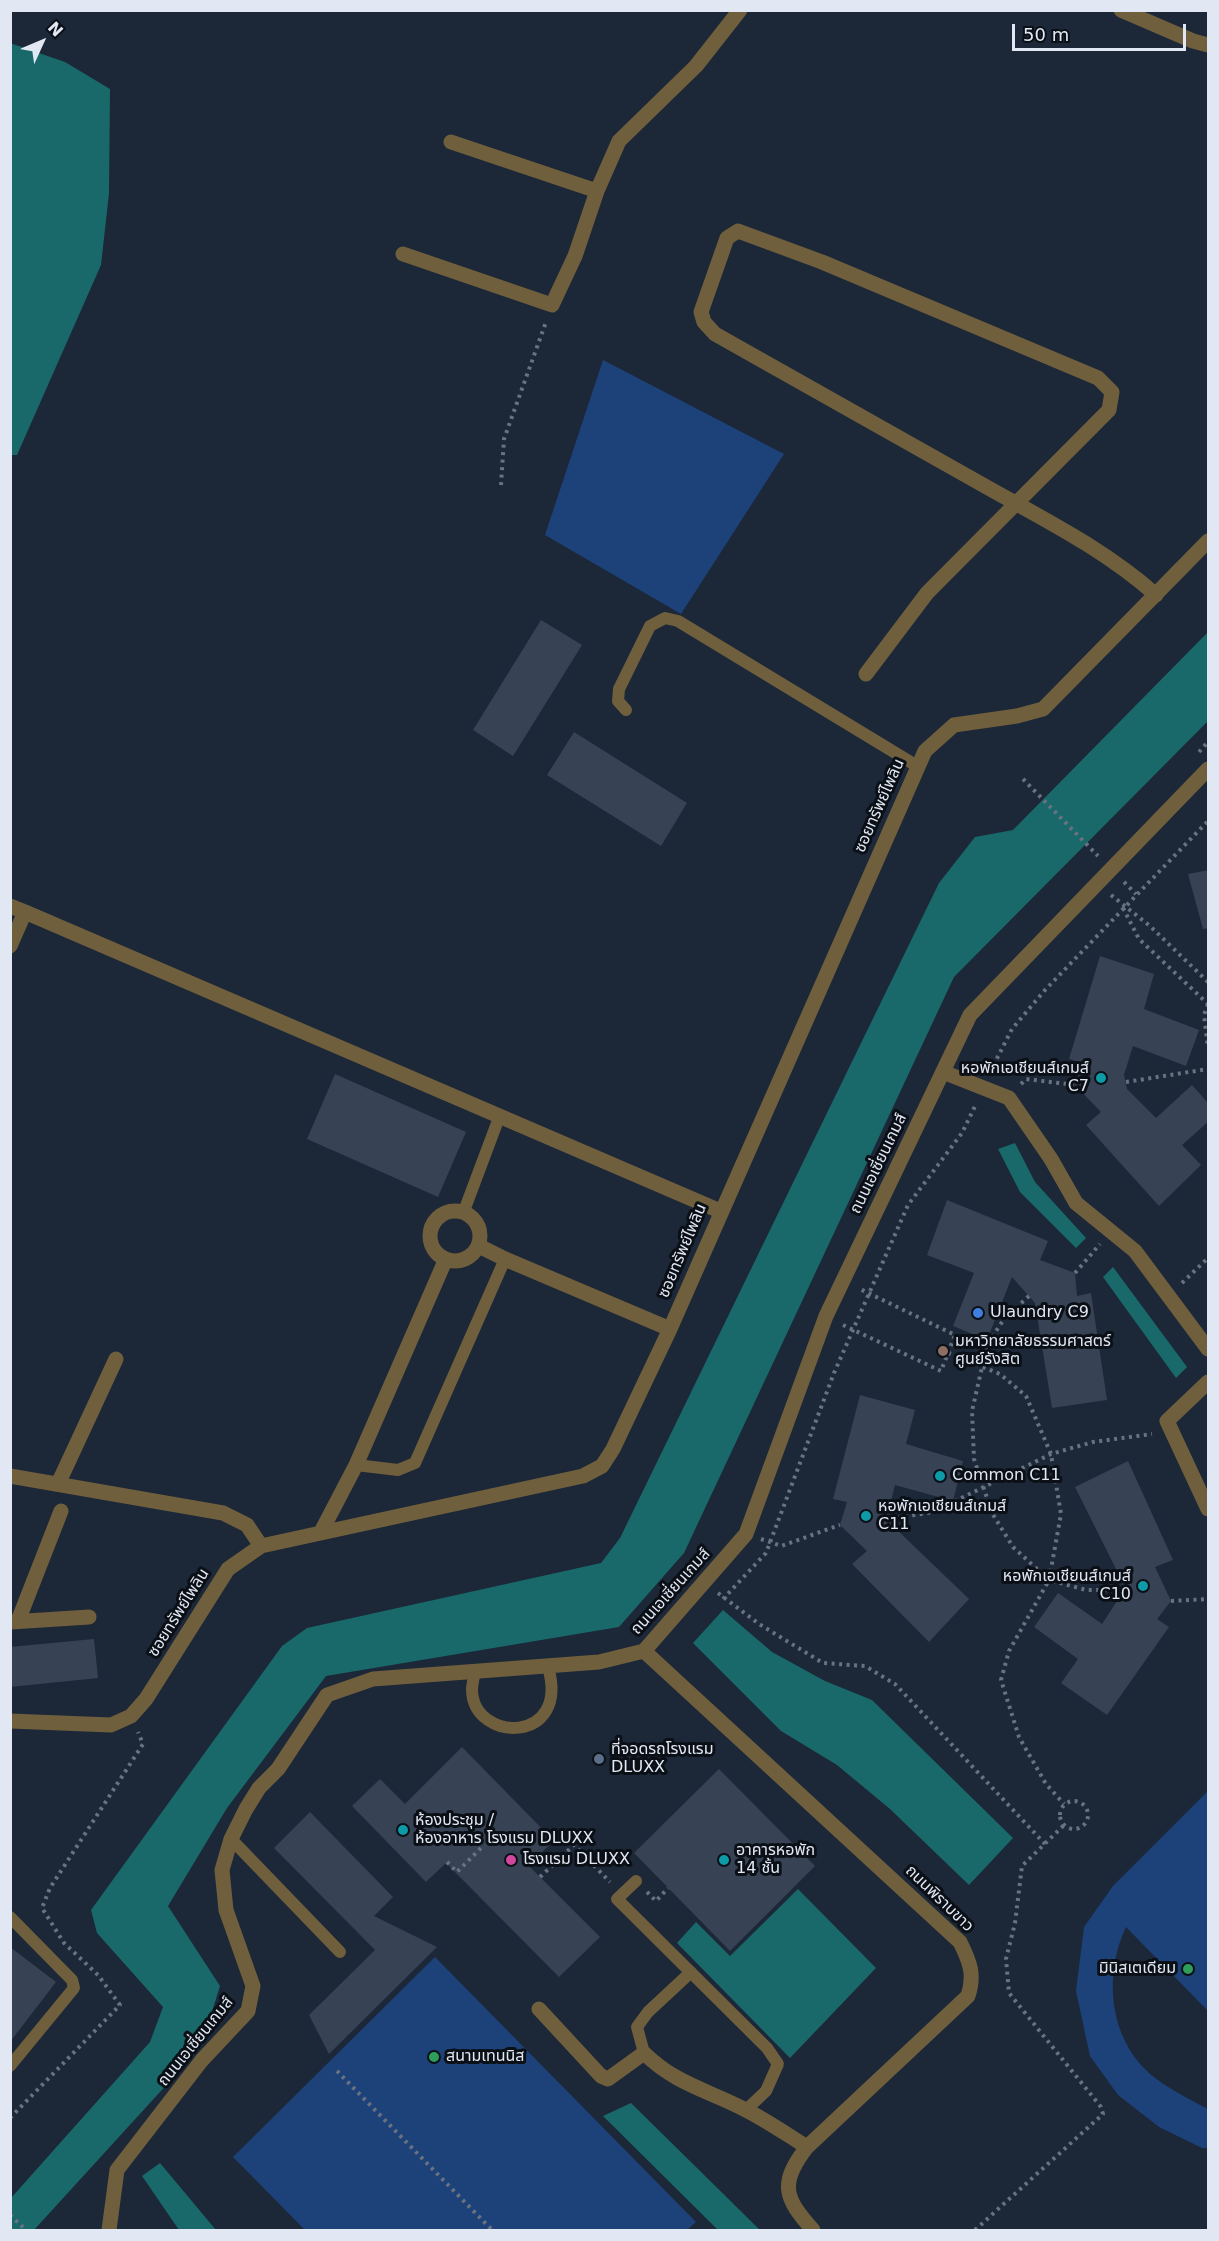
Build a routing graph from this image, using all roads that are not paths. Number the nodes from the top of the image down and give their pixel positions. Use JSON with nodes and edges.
{"nodes":[{"id":1,"x":740,"y":10,"type":"edge"},
{"id":2,"x":1129,"y":12,"type":"edge"},
{"id":3,"x":1209,"y":45,"type":"edge"},
{"id":4,"x":451,"y":142,"type":"dead end"},
{"id":5,"x":597,"y":191,"type":"junction"},
{"id":6,"x":403,"y":254,"type":"dead end"},
{"id":7,"x":1016,"y":504,"type":"junction"},
{"id":8,"x":1209,"y":541,"type":"edge"},
{"id":9,"x":1156,"y":595,"type":"junction"},
{"id":10,"x":866,"y":674,"type":"dead end"},
{"id":11,"x":626,"y":710,"type":"dead end"},
{"id":12,"x":917,"y":766,"type":"junction"},
{"id":13,"x":1209,"y":769,"type":"edge"},
{"id":14,"x":10,"y":906,"type":"edge"},
{"id":15,"x":25,"y":912,"type":"junction"},
{"id":16,"x":10,"y":946,"type":"edge"},
{"id":17,"x":943,"y":1072,"type":"junction"},
{"id":18,"x":500,"y":1115,"type":"junction"},
{"id":19,"x":464,"y":1211,"type":"junction"},
{"id":20,"x":720,"y":1211,"type":"junction"},
{"id":21,"x":479,"y":1246,"type":"junction"},
{"id":22,"x":505,"y":1259,"type":"junction"},
{"id":23,"x":445,"y":1261,"type":"junction"},
{"id":24,"x":670,"y":1329,"type":"junction"},
{"id":25,"x":1209,"y":1349,"type":"edge"},
{"id":26,"x":116,"y":1359,"type":"dead end"},
{"id":27,"x":1209,"y":1382,"type":"edge"},
{"id":28,"x":356,"y":1465,"type":"junction"},
{"id":29,"x":10,"y":1476,"type":"edge"},
{"id":30,"x":58,"y":1484,"type":"junction"},
{"id":31,"x":1209,"y":1509,"type":"edge"},
{"id":32,"x":61,"y":1511,"type":"dead end"},
{"id":33,"x":321,"y":1532,"type":"junction"},
{"id":34,"x":261,"y":1546,"type":"junction"},
{"id":35,"x":89,"y":1617,"type":"dead end"},
{"id":36,"x":14,"y":1622,"type":"edge"},
{"id":37,"x":644,"y":1651,"type":"junction"},
{"id":38,"x":548,"y":1667,"type":"junction"},
{"id":39,"x":475,"y":1671,"type":"junction"},
{"id":40,"x":10,"y":1721,"type":"edge"},
{"id":41,"x":231,"y":1839,"type":"junction"},
{"id":42,"x":636,"y":1881,"type":"dead end"},
{"id":43,"x":10,"y":1917,"type":"edge"},
{"id":44,"x":340,"y":1952,"type":"dead end"},
{"id":45,"x":691,"y":1972,"type":"junction"},
{"id":46,"x":539,"y":2009,"type":"dead end"},
{"id":47,"x":644,"y":2053,"type":"junction"},
{"id":48,"x":10,"y":2066,"type":"edge"},
{"id":49,"x":746,"y":2110,"type":"junction"},
{"id":50,"x":807,"y":2147,"type":"junction"},
{"id":51,"x":109,"y":2230,"type":"edge"},
{"id":52,"x":813,"y":2230,"type":"edge"}],
"edges":[{"from":1,"to":5,"type":"street"},
{"from":2,"to":3,"type":"street"},
{"from":4,"to":5,"type":"street"},
{"from":5,"to":6,"type":"street"},
{"from":7,"to":7,"type":"street"},
{"from":7,"to":9,"type":"street"},
{"from":7,"to":10,"type":"street"},
{"from":8,"to":9,"type":"street","name":"ซอยทรัพย์ไพลิน"},
{"from":9,"to":12,"type":"street","name":"ซอยทรัพย์ไพลิน"},
{"from":11,"to":12,"type":"lane"},
{"from":12,"to":20,"type":"street","name":"ซอยทรัพย์ไพลิน"},
{"from":13,"to":17,"type":"street","name":"ถนนเอเซี่ยนเกมส์"},
{"from":14,"to":15,"type":"street"},
{"from":15,"to":16,"type":"street"},
{"from":15,"to":18,"type":"street"},
{"from":17,"to":25,"type":"street"},
{"from":17,"to":37,"type":"street","name":"ถนนเอเซี่ยนเกมส์"},
{"from":18,"to":19,"type":"lane"},
{"from":18,"to":20,"type":"street"},
{"from":19,"to":21,"type":"street"},
{"from":19,"to":23,"type":"street"},
{"from":20,"to":24,"type":"street","name":"ซอยทรัพย์ไพลิน"},
{"from":21,"to":22,"type":"street"},
{"from":21,"to":23,"type":"street"},
{"from":22,"to":24,"type":"street"},
{"from":22,"to":28,"type":"lane"},
{"from":23,"to":28,"type":"street"},
{"from":24,"to":33,"type":"street","name":"ซอยทรัพย์ไพลิน"},
{"from":26,"to":30,"type":"street"},
{"from":27,"to":31,"type":"street"},
{"from":28,"to":33,"type":"street"},
{"from":29,"to":30,"type":"street"},
{"from":30,"to":34,"type":"street"},
{"from":32,"to":36,"type":"street"},
{"from":33,"to":34,"type":"street","name":"ซอยทรัพย์ไพลิน"},
{"from":34,"to":40,"type":"street","name":"ซอยทรัพย์ไพลิน"},
{"from":35,"to":36,"type":"street"},
{"from":37,"to":38,"type":"street","name":"ถนนเอเซี่ยนเกมส์"},
{"from":37,"to":50,"type":"street","name":"ถนนพิราบขาว"},
{"from":38,"to":39,"type":"street","name":"ถนนเอเซี่ยนเกมส์"},
{"from":38,"to":39,"type":"lane"},
{"from":39,"to":41,"type":"street","name":"ถนนเอเซี่ยนเกมส์"},
{"from":41,"to":44,"type":"lane"},
{"from":41,"to":51,"type":"street","name":"ถนนเอเซี่ยนเกมส์"},
{"from":42,"to":45,"type":"lane"},
{"from":43,"to":48,"type":"lane"},
{"from":45,"to":47,"type":"lane"},
{"from":45,"to":49,"type":"lane"},
{"from":46,"to":47,"type":"street"},
{"from":47,"to":49,"type":"street"},
{"from":49,"to":50,"type":"street"},
{"from":50,"to":52,"type":"street","name":"ถนนพิราบขาว"}]}
